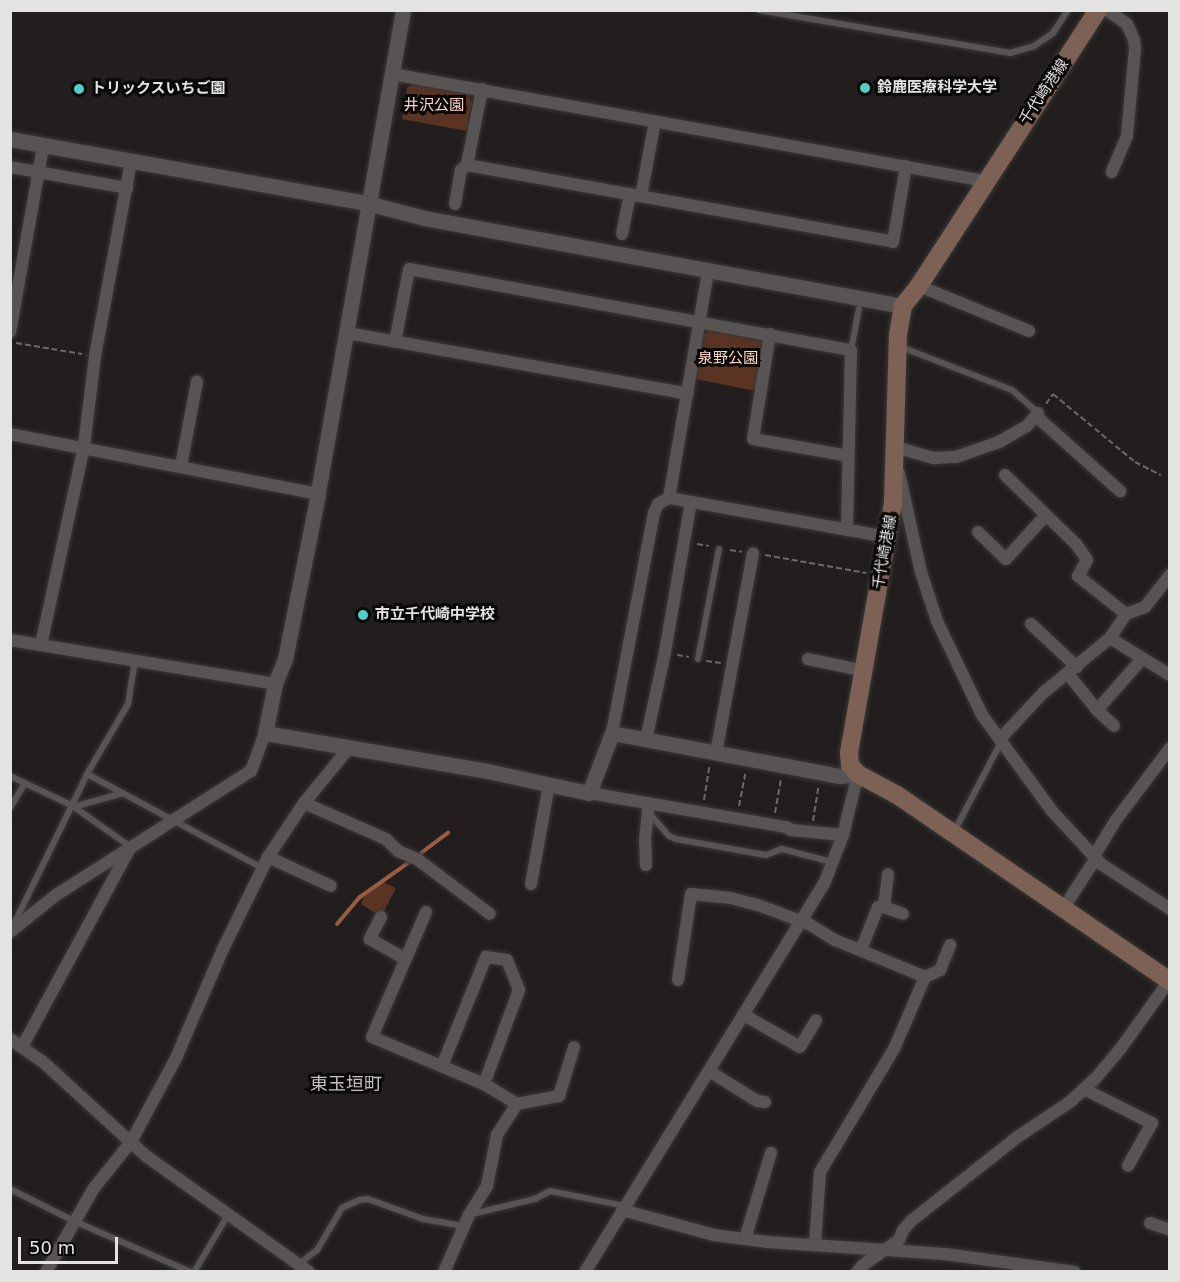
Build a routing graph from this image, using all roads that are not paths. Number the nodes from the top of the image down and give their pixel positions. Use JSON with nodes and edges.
{"nodes":[{"id":1,"x":403,"y":10,"type":"edge"},
{"id":2,"x":759,"y":10,"type":"edge"},
{"id":3,"x":1068,"y":10,"type":"edge"},
{"id":4,"x":1098,"y":10,"type":"edge"},
{"id":5,"x":1107,"y":10,"type":"edge"},
{"id":6,"x":392,"y":74,"type":"junction"},
{"id":7,"x":482,"y":89,"type":"junction"},
{"id":8,"x":655,"y":121,"type":"junction"},
{"id":9,"x":10,"y":139,"type":"edge"},
{"id":10,"x":43,"y":146,"type":"junction"},
{"id":11,"x":131,"y":162,"type":"junction"},
{"id":12,"x":467,"y":165,"type":"junction"},
{"id":13,"x":906,"y":166,"type":"junction"},
{"id":14,"x":10,"y":167,"type":"edge"},
{"id":15,"x":39,"y":172,"type":"junction"},
{"id":16,"x":1112,"y":172,"type":"dead end"},
{"id":17,"x":985,"y":181,"type":"junction"},
{"id":18,"x":127,"y":188,"type":"junction"},
{"id":19,"x":636,"y":195,"type":"junction"},
{"id":20,"x":371,"y":204,"type":"junction"},
{"id":21,"x":455,"y":204,"type":"dead end"},
{"id":22,"x":622,"y":234,"type":"dead end"},
{"id":23,"x":708,"y":272,"type":"junction"},
{"id":24,"x":919,"y":286,"type":"junction"},
{"id":25,"x":903,"y":306,"type":"junction"},
{"id":26,"x":859,"y":309,"type":"dead end"},
{"id":27,"x":700,"y":321,"type":"junction"},
{"id":28,"x":1029,"y":331,"type":"dead end"},
{"id":29,"x":10,"y":332,"type":"edge"},
{"id":30,"x":347,"y":333,"type":"junction"},
{"id":31,"x":770,"y":334,"type":"junction"},
{"id":32,"x":395,"y":342,"type":"junction"},
{"id":33,"x":898,"y":346,"type":"junction"},
{"id":34,"x":851,"y":350,"type":"junction"},
{"id":35,"x":197,"y":381,"type":"dead end"},
{"id":36,"x":687,"y":394,"type":"junction"},
{"id":37,"x":1037,"y":415,"type":"junction"},
{"id":38,"x":10,"y":434,"type":"edge"},
{"id":39,"x":84,"y":446,"type":"junction"},
{"id":40,"x":894,"y":450,"type":"junction"},
{"id":41,"x":849,"y":456,"type":"junction"},
{"id":42,"x":181,"y":466,"type":"junction"},
{"id":43,"x":1005,"y":475,"type":"dead end"},
{"id":44,"x":1120,"y":491,"type":"dead end"},
{"id":45,"x":318,"y":494,"type":"junction"},
{"id":46,"x":669,"y":498,"type":"junction"},
{"id":47,"x":691,"y":502,"type":"junction"},
{"id":48,"x":1046,"y":515,"type":"junction"},
{"id":49,"x":847,"y":530,"type":"junction"},
{"id":50,"x":978,"y":532,"type":"dead end"},
{"id":51,"x":888,"y":537,"type":"junction"},
{"id":52,"x":719,"y":549,"type":"road end"},
{"id":53,"x":753,"y":553,"type":"road end"},
{"id":54,"x":1170,"y":575,"type":"edge"},
{"id":55,"x":1126,"y":614,"type":"junction"},
{"id":56,"x":1031,"y":624,"type":"dead end"},
{"id":57,"x":1110,"y":638,"type":"junction"},
{"id":58,"x":10,"y":640,"type":"edge"},
{"id":59,"x":42,"y":645,"type":"junction"},
{"id":60,"x":698,"y":659,"type":"dead end"},
{"id":61,"x":808,"y":659,"type":"dead end"},
{"id":62,"x":1142,"y":660,"type":"junction"},
{"id":63,"x":135,"y":661,"type":"junction"},
{"id":64,"x":865,"y":671,"type":"junction"},
{"id":65,"x":1072,"y":671,"type":"junction"},
{"id":66,"x":1170,"y":675,"type":"edge"},
{"id":67,"x":275,"y":684,"type":"junction"},
{"id":68,"x":1097,"y":710,"type":"junction"},
{"id":69,"x":1114,"y":726,"type":"dead end"},
{"id":70,"x":265,"y":733,"type":"junction"},
{"id":71,"x":612,"y":733,"type":"junction"},
{"id":72,"x":646,"y":740,"type":"junction"},
{"id":73,"x":1001,"y":741,"type":"junction"},
{"id":74,"x":349,"y":748,"type":"junction"},
{"id":75,"x":1170,"y":748,"type":"edge"},
{"id":76,"x":714,"y":753,"type":"junction"},
{"id":77,"x":87,"y":774,"type":"junction"},
{"id":78,"x":858,"y":774,"type":"junction"},
{"id":79,"x":10,"y":776,"type":"edge"},
{"id":80,"x":25,"y":783,"type":"junction"},
{"id":81,"x":549,"y":785,"type":"junction"},
{"id":82,"x":124,"y":793,"type":"junction"},
{"id":83,"x":588,"y":793,"type":"junction"},
{"id":84,"x":304,"y":803,"type":"junction"},
{"id":85,"x":72,"y":806,"type":"junction"},
{"id":86,"x":649,"y":807,"type":"junction"},
{"id":87,"x":10,"y":808,"type":"edge"},
{"id":88,"x":174,"y":821,"type":"junction"},
{"id":89,"x":953,"y":833,"type":"junction"},
{"id":90,"x":843,"y":835,"type":"junction"},
{"id":91,"x":131,"y":847,"type":"junction"},
{"id":92,"x":1095,"y":857,"type":"junction"},
{"id":93,"x":265,"y":862,"type":"junction"},
{"id":94,"x":834,"y":863,"type":"junction"},
{"id":95,"x":646,"y":865,"type":"dead end"},
{"id":96,"x":888,"y":874,"type":"dead end"},
{"id":97,"x":531,"y":884,"type":"dead end"},
{"id":98,"x":331,"y":886,"type":"dead end"},
{"id":99,"x":884,"y":907,"type":"junction"},
{"id":100,"x":1063,"y":909,"type":"junction"},
{"id":101,"x":1170,"y":909,"type":"edge"},
{"id":102,"x":426,"y":912,"type":"dead end"},
{"id":103,"x":490,"y":914,"type":"dead end"},
{"id":104,"x":903,"y":914,"type":"dead end"},
{"id":105,"x":381,"y":917,"type":"dead end"},
{"id":106,"x":801,"y":922,"type":"junction"},
{"id":107,"x":11,"y":932,"type":"edge"},
{"id":108,"x":950,"y":945,"type":"dead end"},
{"id":109,"x":861,"y":950,"type":"junction"},
{"id":110,"x":405,"y":959,"type":"junction"},
{"id":111,"x":925,"y":977,"type":"junction"},
{"id":112,"x":678,"y":980,"type":"dead end"},
{"id":113,"x":1169,"y":981,"type":"edge"},
{"id":114,"x":744,"y":1015,"type":"junction"},
{"id":115,"x":816,"y":1020,"type":"dead end"},
{"id":116,"x":10,"y":1039,"type":"edge"},
{"id":117,"x":22,"y":1047,"type":"junction"},
{"id":118,"x":574,"y":1047,"type":"dead end"},
{"id":119,"x":442,"y":1066,"type":"junction"},
{"id":120,"x":709,"y":1071,"type":"junction"},
{"id":121,"x":484,"y":1084,"type":"junction"},
{"id":122,"x":1084,"y":1089,"type":"junction"},
{"id":123,"x":765,"y":1102,"type":"dead end"},
{"id":124,"x":517,"y":1104,"type":"junction"},
{"id":125,"x":131,"y":1142,"type":"junction"},
{"id":126,"x":771,"y":1153,"type":"dead end"},
{"id":127,"x":1128,"y":1166,"type":"dead end"},
{"id":128,"x":10,"y":1189,"type":"edge"},
{"id":129,"x":624,"y":1208,"type":"junction"},
{"id":130,"x":228,"y":1214,"type":"junction"},
{"id":131,"x":466,"y":1220,"type":"junction"},
{"id":132,"x":75,"y":1221,"type":"junction"},
{"id":133,"x":1150,"y":1223,"type":"dead end"},
{"id":134,"x":1170,"y":1230,"type":"edge"},
{"id":135,"x":745,"y":1239,"type":"junction"},
{"id":136,"x":815,"y":1245,"type":"junction"},
{"id":137,"x":884,"y":1248,"type":"junction"},
{"id":138,"x":304,"y":1268,"type":"edge"},
{"id":139,"x":49,"y":1271,"type":"edge"},
{"id":140,"x":192,"y":1272,"type":"edge"},
{"id":141,"x":444,"y":1272,"type":"edge"},
{"id":142,"x":585,"y":1272,"type":"edge"},
{"id":143,"x":857,"y":1272,"type":"edge"},
{"id":144,"x":1075,"y":1272,"type":"edge"}],
"edges":[{"from":1,"to":6,"type":"street"},
{"from":2,"to":3,"type":"lane"},
{"from":4,"to":17,"type":"main road","name":"千代崎港線"},
{"from":5,"to":16,"type":"street"},
{"from":6,"to":7,"type":"street"},
{"from":6,"to":20,"type":"street"},
{"from":7,"to":8,"type":"street"},
{"from":7,"to":12,"type":"street"},
{"from":8,"to":13,"type":"street"},
{"from":8,"to":19,"type":"street"},
{"from":9,"to":10,"type":"street"},
{"from":10,"to":11,"type":"street"},
{"from":10,"to":15,"type":"street"},
{"from":11,"to":18,"type":"street"},
{"from":11,"to":20,"type":"street"},
{"from":12,"to":19,"type":"street"},
{"from":12,"to":21,"type":"street"},
{"from":13,"to":17,"type":"street"},
{"from":13,"to":19,"type":"street"},
{"from":14,"to":15,"type":"street"},
{"from":15,"to":18,"type":"street"},
{"from":15,"to":29,"type":"street"},
{"from":17,"to":24,"type":"main road","name":"千代崎港線"},
{"from":18,"to":39,"type":"street"},
{"from":19,"to":22,"type":"street"},
{"from":20,"to":23,"type":"street"},
{"from":20,"to":30,"type":"street"},
{"from":23,"to":25,"type":"street"},
{"from":23,"to":27,"type":"street"},
{"from":24,"to":25,"type":"main road","name":"千代崎港線"},
{"from":24,"to":28,"type":"street"},
{"from":25,"to":33,"type":"main road","name":"千代崎港線"},
{"from":26,"to":34,"type":"lane"},
{"from":27,"to":31,"type":"street"},
{"from":27,"to":32,"type":"street"},
{"from":27,"to":36,"type":"street"},
{"from":30,"to":32,"type":"street"},
{"from":30,"to":45,"type":"street"},
{"from":31,"to":34,"type":"street"},
{"from":31,"to":41,"type":"street"},
{"from":32,"to":36,"type":"street"},
{"from":33,"to":37,"type":"lane"},
{"from":33,"to":40,"type":"main road","name":"千代崎港線"},
{"from":34,"to":41,"type":"street"},
{"from":35,"to":42,"type":"street"},
{"from":36,"to":46,"type":"street"},
{"from":37,"to":40,"type":"street"},
{"from":37,"to":44,"type":"street"},
{"from":38,"to":39,"type":"street"},
{"from":39,"to":42,"type":"street"},
{"from":39,"to":59,"type":"street"},
{"from":40,"to":51,"type":"main road","name":"千代崎港線"},
{"from":40,"to":73,"type":"street"},
{"from":41,"to":49,"type":"street"},
{"from":42,"to":45,"type":"street"},
{"from":43,"to":48,"type":"street"},
{"from":45,"to":67,"type":"street"},
{"from":46,"to":47,"type":"street"},
{"from":46,"to":71,"type":"street"},
{"from":47,"to":49,"type":"street"},
{"from":47,"to":72,"type":"street"},
{"from":48,"to":50,"type":"street"},
{"from":48,"to":55,"type":"street"},
{"from":49,"to":51,"type":"street"},
{"from":51,"to":64,"type":"main road","name":"千代崎港線"},
{"from":52,"to":60,"type":"lane"},
{"from":53,"to":76,"type":"street"},
{"from":54,"to":55,"type":"street"},
{"from":55,"to":57,"type":"street"},
{"from":56,"to":65,"type":"street"},
{"from":57,"to":62,"type":"street"},
{"from":57,"to":65,"type":"street"},
{"from":58,"to":59,"type":"street"},
{"from":59,"to":63,"type":"street"},
{"from":61,"to":64,"type":"street"},
{"from":62,"to":66,"type":"street"},
{"from":62,"to":68,"type":"street"},
{"from":63,"to":67,"type":"street"},
{"from":63,"to":77,"type":"lane"},
{"from":64,"to":78,"type":"main road","name":"千代崎港線"},
{"from":65,"to":68,"type":"street"},
{"from":65,"to":73,"type":"street"},
{"from":67,"to":70,"type":"street"},
{"from":68,"to":69,"type":"street"},
{"from":70,"to":74,"type":"street"},
{"from":70,"to":88,"type":"street"},
{"from":71,"to":72,"type":"street"},
{"from":71,"to":83,"type":"street"},
{"from":72,"to":76,"type":"street"},
{"from":73,"to":89,"type":"lane"},
{"from":73,"to":92,"type":"street"},
{"from":74,"to":81,"type":"street"},
{"from":74,"to":84,"type":"street"},
{"from":75,"to":92,"type":"street"},
{"from":76,"to":78,"type":"street"},
{"from":77,"to":82,"type":"lane"},
{"from":77,"to":85,"type":"lane"},
{"from":78,"to":89,"type":"main road"},
{"from":78,"to":90,"type":"street"},
{"from":79,"to":80,"type":"lane"},
{"from":80,"to":85,"type":"lane"},
{"from":80,"to":87,"type":"lane"},
{"from":81,"to":83,"type":"street"},
{"from":81,"to":97,"type":"street"},
{"from":82,"to":85,"type":"lane"},
{"from":82,"to":88,"type":"lane"},
{"from":83,"to":86,"type":"street"},
{"from":84,"to":93,"type":"street"},
{"from":84,"to":103,"type":"street"},
{"from":85,"to":91,"type":"lane"},
{"from":85,"to":107,"type":"lane"},
{"from":86,"to":90,"type":"street"},
{"from":86,"to":94,"type":"lane"},
{"from":86,"to":95,"type":"street"},
{"from":88,"to":91,"type":"street"},
{"from":88,"to":93,"type":"lane"},
{"from":89,"to":100,"type":"main road"},
{"from":90,"to":94,"type":"street"},
{"from":91,"to":107,"type":"street"},
{"from":91,"to":117,"type":"street"},
{"from":92,"to":100,"type":"street"},
{"from":92,"to":101,"type":"street"},
{"from":93,"to":98,"type":"street"},
{"from":93,"to":125,"type":"street"},
{"from":94,"to":106,"type":"street"},
{"from":96,"to":99,"type":"street"},
{"from":99,"to":104,"type":"street"},
{"from":99,"to":109,"type":"street"},
{"from":100,"to":113,"type":"main road"},
{"from":102,"to":110,"type":"street"},
{"from":105,"to":110,"type":"street"},
{"from":106,"to":109,"type":"street"},
{"from":106,"to":112,"type":"street"},
{"from":106,"to":114,"type":"street"},
{"from":108,"to":111,"type":"street"},
{"from":109,"to":111,"type":"street"},
{"from":110,"to":119,"type":"street"},
{"from":111,"to":136,"type":"street"},
{"from":113,"to":122,"type":"street"},
{"from":114,"to":115,"type":"street"},
{"from":114,"to":120,"type":"street"},
{"from":116,"to":117,"type":"street"},
{"from":117,"to":125,"type":"street"},
{"from":118,"to":124,"type":"street"},
{"from":119,"to":121,"type":"street"},
{"from":119,"to":121,"type":"street"},
{"from":120,"to":123,"type":"street"},
{"from":120,"to":129,"type":"street"},
{"from":121,"to":124,"type":"street"},
{"from":122,"to":127,"type":"street"},
{"from":122,"to":137,"type":"street"},
{"from":124,"to":131,"type":"street"},
{"from":125,"to":130,"type":"street"},
{"from":125,"to":132,"type":"street"},
{"from":126,"to":135,"type":"street"},
{"from":128,"to":132,"type":"lane"},
{"from":129,"to":131,"type":"lane"},
{"from":129,"to":135,"type":"street"},
{"from":129,"to":142,"type":"street"},
{"from":130,"to":138,"type":"street"},
{"from":130,"to":140,"type":"lane"},
{"from":131,"to":138,"type":"lane"},
{"from":131,"to":141,"type":"street"},
{"from":132,"to":139,"type":"street"},
{"from":132,"to":140,"type":"lane"},
{"from":133,"to":134,"type":"street"},
{"from":135,"to":136,"type":"street"},
{"from":136,"to":137,"type":"street"},
{"from":137,"to":143,"type":"street"},
{"from":137,"to":144,"type":"street"}]}
